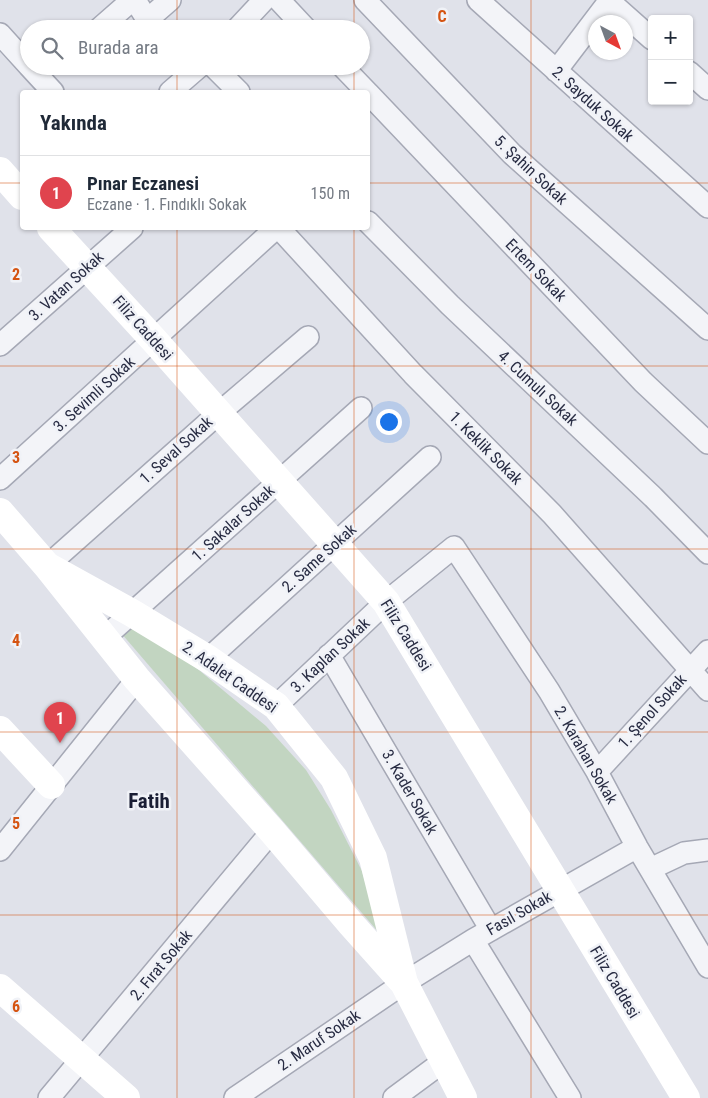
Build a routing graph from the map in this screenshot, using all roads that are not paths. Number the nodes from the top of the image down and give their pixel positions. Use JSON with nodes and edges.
{"nodes":[{"id":1,"x":133,"y":0,"type":"edge"},
{"id":2,"x":170,"y":0,"type":"edge"},
{"id":3,"x":264,"y":0,"type":"edge"},
{"id":4,"x":279,"y":0,"type":"edge"},
{"id":5,"x":365,"y":0,"type":"edge"},
{"id":6,"x":478,"y":0,"type":"edge"},
{"id":7,"x":609,"y":0,"type":"edge"},
{"id":8,"x":110,"y":20,"type":"edge"},
{"id":9,"x":147,"y":20,"type":"edge"},
{"id":10,"x":153,"y":20,"type":"edge"},
{"id":11,"x":245,"y":20,"type":"edge"},
{"id":12,"x":298,"y":20,"type":"edge"},
{"id":13,"x":0,"y":34,"type":"edge"},
{"id":14,"x":648,"y":35,"type":"edge"},
{"id":15,"x":20,"y":56,"type":"edge"},
{"id":16,"x":556,"y":71,"type":"junction"},
{"id":17,"x":37,"y":75,"type":"edge"},
{"id":18,"x":222,"y":75,"type":"edge"},
{"id":19,"x":350,"y":75,"type":"edge"},
{"id":20,"x":693,"y":75,"type":"edge"},
{"id":21,"x":708,"y":88,"type":"edge"},
{"id":22,"x":51,"y":90,"type":"edge"},
{"id":23,"x":237,"y":90,"type":"edge"},
{"id":24,"x":364,"y":90,"type":"edge"},
{"id":25,"x":370,"y":96,"type":"edge"},
{"id":26,"x":708,"y":207,"type":"edge"},
{"id":27,"x":370,"y":224,"type":"edge"},
{"id":28,"x":53,"y":230,"type":"edge"},
{"id":29,"x":130,"y":230,"type":"edge"},
{"id":30,"x":276,"y":230,"type":"edge"},
{"id":31,"x":280,"y":230,"type":"edge"},
{"id":32,"x":87,"y":267,"type":"junction"},
{"id":33,"x":708,"y":329,"type":"edge"},
{"id":34,"x":308,"y":337,"type":"dead end"},
{"id":35,"x":153,"y":339,"type":"junction"},
{"id":36,"x":0,"y":345,"type":"edge"},
{"id":37,"x":361,"y":408,"type":"dead end"},
{"id":38,"x":219,"y":413,"type":"junction"},
{"id":39,"x":708,"y":442,"type":"edge"},
{"id":40,"x":430,"y":457,"type":"dead end"},
{"id":41,"x":0,"y":479,"type":"edge"},
{"id":42,"x":280,"y":481,"type":"junction"},
{"id":43,"x":0,"y":512,"type":"edge"},
{"id":44,"x":335,"y":543,"type":"junction"},
{"id":45,"x":454,"y":547,"type":"joint"},
{"id":46,"x":708,"y":553,"type":"edge"},
{"id":47,"x":46,"y":566,"type":"junction"},
{"id":48,"x":386,"y":602,"type":"junction"},
{"id":49,"x":132,"y":613,"type":"junction"},
{"id":50,"x":104,"y":638,"type":"junction"},
{"id":51,"x":708,"y":651,"type":"edge"},
{"id":52,"x":329,"y":655,"type":"junction"},
{"id":53,"x":208,"y":659,"type":"junction"},
{"id":54,"x":690,"y":670,"type":"junction"},
{"id":55,"x":137,"y":678,"type":"junction"},
{"id":56,"x":708,"y":690,"type":"edge"},
{"id":57,"x":276,"y":706,"type":"junction"},
{"id":58,"x":0,"y":730,"type":"edge"},
{"id":59,"x":597,"y":772,"type":"junction"},
{"id":60,"x":52,"y":785,"type":"junction"},
{"id":61,"x":272,"y":832,"type":"junction"},
{"id":62,"x":1,"y":846,"type":"edge"},
{"id":63,"x":637,"y":847,"type":"junction"},
{"id":64,"x":708,"y":850,"type":"edge"},
{"id":65,"x":650,"y":869,"type":"junction"},
{"id":66,"x":560,"y":890,"type":"junction"},
{"id":67,"x":482,"y":935,"type":"junction"},
{"id":68,"x":708,"y":968,"type":"edge"},
{"id":69,"x":404,"y":983,"type":"junction"},
{"id":70,"x":0,"y":988,"type":"edge"},
{"id":71,"x":82,"y":1059,"type":"junction"},
{"id":72,"x":444,"y":1061,"type":"junction"},
{"id":73,"x":49,"y":1098,"type":"edge"},
{"id":74,"x":126,"y":1098,"type":"edge"},
{"id":75,"x":235,"y":1098,"type":"edge"},
{"id":76,"x":394,"y":1098,"type":"edge"},
{"id":77,"x":463,"y":1098,"type":"edge"},
{"id":78,"x":570,"y":1098,"type":"edge"},
{"id":79,"x":686,"y":1098,"type":"edge"}],
"edges":[{"from":1,"to":8,"type":"street"},
{"from":1,"to":9,"type":"street"},
{"from":2,"to":10,"type":"street"},
{"from":3,"to":11,"type":"street"},
{"from":4,"to":12,"type":"street"},
{"from":5,"to":33,"type":"street","name":"5. Şahin Sokak"},
{"from":6,"to":16,"type":"street","name":"2. Sayduk Sokak"},
{"from":7,"to":14,"type":"street"},
{"from":7,"to":16,"type":"street"},
{"from":13,"to":15,"type":"street"},
{"from":16,"to":26,"type":"street","name":"2. Sayduk Sokak"},
{"from":17,"to":22,"type":"street"},
{"from":18,"to":23,"type":"street"},
{"from":19,"to":24,"type":"street","name":"Ertem Sokak"},
{"from":20,"to":21,"type":"street"},
{"from":25,"to":39,"type":"street","name":"Ertem Sokak"},
{"from":27,"to":46,"type":"street","name":"4. Cumulı Sokak"},
{"from":28,"to":32,"type":"main road","name":"Filiz Caddesi"},
{"from":29,"to":32,"type":"street","name":"3. Vatan Sokak"},
{"from":30,"to":35,"type":"street","name":"3. Sevimli Sokak"},
{"from":31,"to":54,"type":"street","name":"1. Keklik Sokak"},
{"from":32,"to":35,"type":"main road","name":"Filiz Caddesi"},
{"from":32,"to":36,"type":"street","name":"3. Vatan Sokak"},
{"from":34,"to":38,"type":"street","name":"1. Seval Sokak"},
{"from":35,"to":38,"type":"main road","name":"Filiz Caddesi"},
{"from":35,"to":41,"type":"street","name":"3. Sevimli Sokak"},
{"from":37,"to":42,"type":"street","name":"1. Sakalar Sokak"},
{"from":38,"to":42,"type":"main road","name":"Filiz Caddesi"},
{"from":38,"to":47,"type":"street","name":"1. Seval Sokak"},
{"from":40,"to":44,"type":"street","name":"2. Same Sokak"},
{"from":42,"to":44,"type":"main road","name":"Filiz Caddesi"},
{"from":42,"to":49,"type":"street","name":"1. Sakalar Sokak"},
{"from":43,"to":47,"type":"main road","name":"2. Adalet Caddesi"},
{"from":44,"to":48,"type":"main road","name":"Filiz Caddesi"},
{"from":44,"to":53,"type":"street","name":"2. Same Sokak"},
{"from":45,"to":48,"type":"street","name":"3. Kaplan Sokak"},
{"from":45,"to":59,"type":"street","name":"2. Karahan Sokak"},
{"from":47,"to":49,"type":"main road","name":"2. Adalet Caddesi"},
{"from":47,"to":50,"type":"main road","name":"2. Adalet Caddesi"},
{"from":48,"to":52,"type":"street","name":"3. Kaplan Sokak"},
{"from":48,"to":66,"type":"main road","name":"Filiz Caddesi"},
{"from":49,"to":50,"type":"street","name":"1. Sakalar Sokak"},
{"from":49,"to":53,"type":"main road","name":"2. Adalet Caddesi"},
{"from":50,"to":55,"type":"main road","name":"2. Adalet Caddesi"},
{"from":51,"to":54,"type":"street","name":"1. Şenol Sokak"},
{"from":52,"to":57,"type":"street","name":"3. Kaplan Sokak"},
{"from":52,"to":67,"type":"street","name":"3. Kader Sokak"},
{"from":53,"to":57,"type":"main road","name":"2. Adalet Caddesi"},
{"from":54,"to":56,"type":"street","name":"1. Keklik Sokak"},
{"from":54,"to":59,"type":"street","name":"1. Şenol Sokak"},
{"from":55,"to":60,"type":"street"},
{"from":55,"to":61,"type":"main road","name":"2. Adalet Caddesi"},
{"from":57,"to":69,"type":"main road","name":"2. Adalet Caddesi"},
{"from":58,"to":60,"type":"main road"},
{"from":59,"to":63,"type":"street","name":"2. Karahan Sokak"},
{"from":60,"to":62,"type":"street"},
{"from":61,"to":69,"type":"main road","name":"2. Adalet Caddesi"},
{"from":61,"to":71,"type":"street","name":"2. Fırat Sokak"},
{"from":63,"to":65,"type":"street","name":"2. Karahan Sokak"},
{"from":63,"to":66,"type":"street","name":"Fasıl Sokak"},
{"from":64,"to":65,"type":"street"},
{"from":65,"to":68,"type":"street","name":"2. Karahan Sokak"},
{"from":66,"to":67,"type":"street","name":"Fasıl Sokak"},
{"from":66,"to":79,"type":"main road","name":"Filiz Caddesi"},
{"from":67,"to":69,"type":"street","name":"Fasıl Sokak"},
{"from":67,"to":78,"type":"street","name":"3. Kader Sokak"},
{"from":69,"to":72,"type":"main road","name":"2. Adalet Caddesi"},
{"from":69,"to":75,"type":"street","name":"2. Maruf Sokak"},
{"from":70,"to":71,"type":"main road"},
{"from":71,"to":73,"type":"street","name":"2. Fırat Sokak"},
{"from":71,"to":74,"type":"main road"},
{"from":72,"to":76,"type":"street"},
{"from":72,"to":77,"type":"main road","name":"2. Adalet Caddesi"}]}
